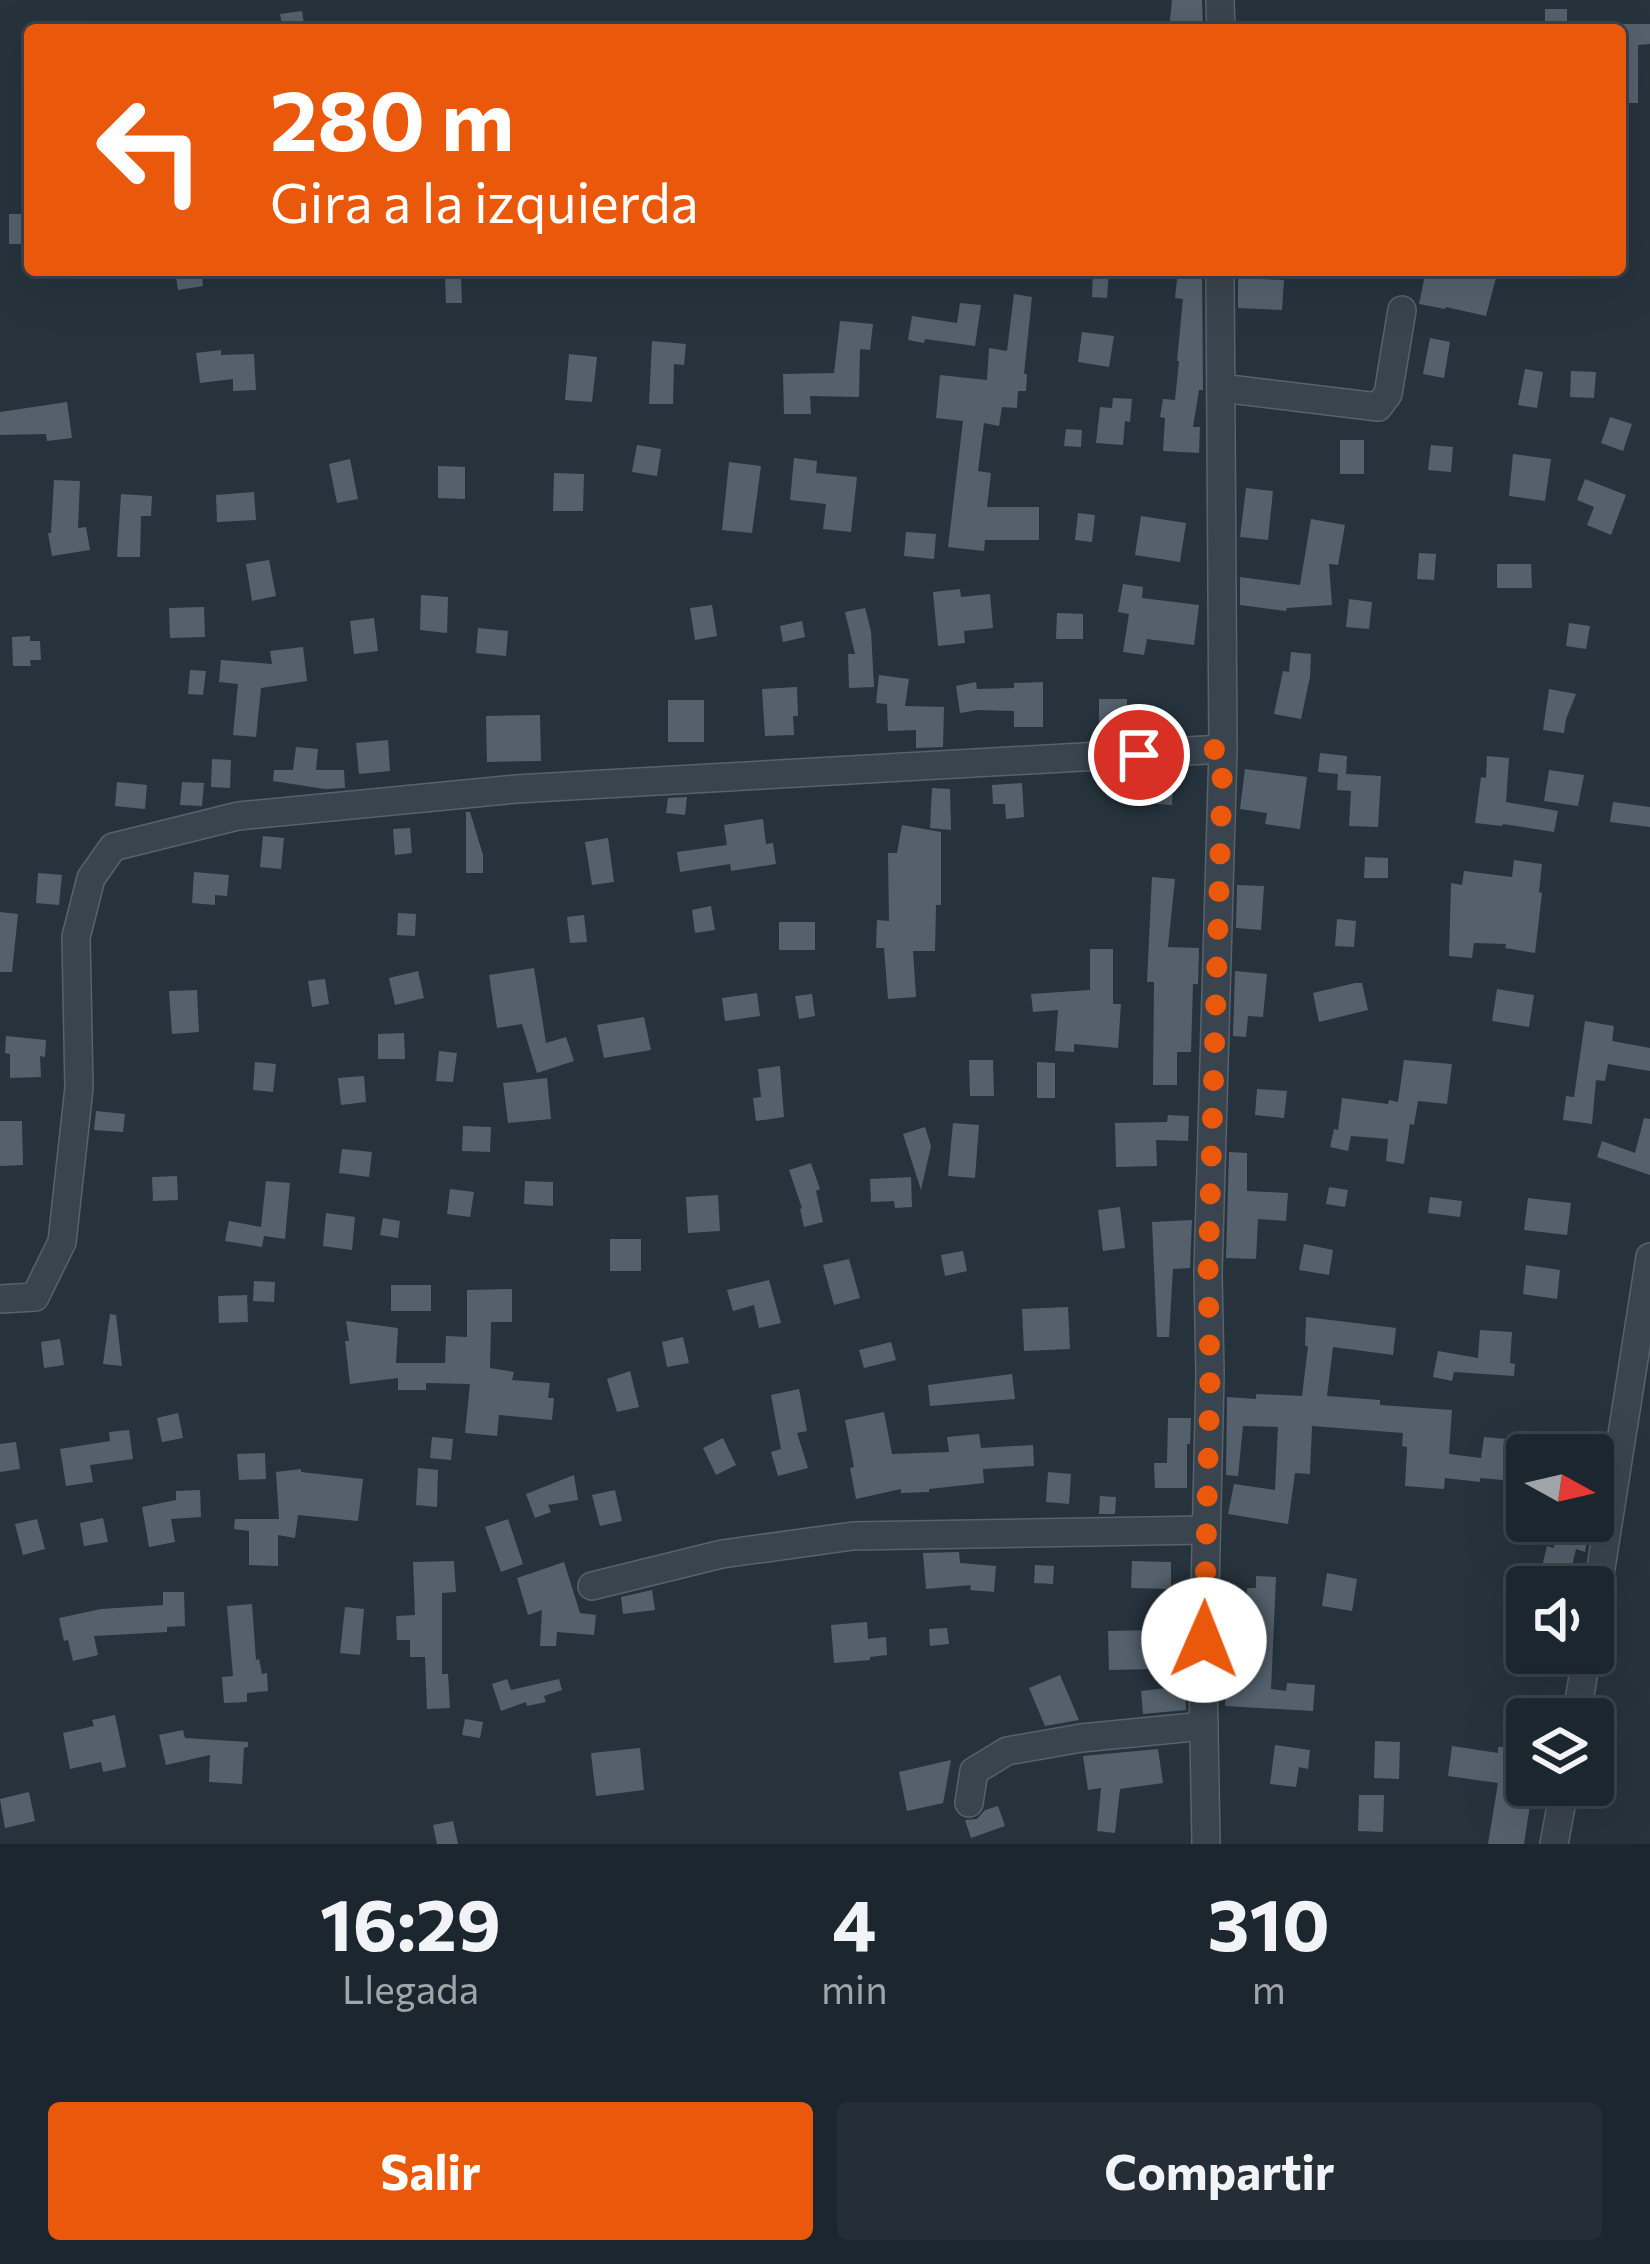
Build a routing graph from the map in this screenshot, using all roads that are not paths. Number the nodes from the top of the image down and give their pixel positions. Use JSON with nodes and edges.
{"nodes":[{"id":1,"x":1220,"y":276,"type":"edge"},
{"id":2,"x":1402,"y":310,"type":"dead end"},
{"id":3,"x":1221,"y":388,"type":"junction"},
{"id":4,"x":1223,"y":749,"type":"junction"},
{"id":5,"x":1650,"y":1257,"type":"edge"},
{"id":6,"x":0,"y":1299,"type":"edge"},
{"id":7,"x":1207,"y":1530,"type":"junction"},
{"id":8,"x":1601,"y":1566,"type":"edge"},
{"id":9,"x":592,"y":1586,"type":"dead end"},
{"id":10,"x":1204,"y":1726,"type":"junction"},
{"id":11,"x":969,"y":1803,"type":"dead end"},
{"id":12,"x":1560,"y":1806,"type":"edge"},
{"id":13,"x":1206,"y":1844,"type":"edge"},
{"id":14,"x":1554,"y":1844,"type":"edge"}],
"edges":[{"from":1,"to":3,"type":"street"},
{"from":2,"to":3,"type":"street"},
{"from":3,"to":4,"type":"street"},
{"from":4,"to":6,"type":"street"},
{"from":4,"to":7,"type":"street"},
{"from":5,"to":8,"type":"street"},
{"from":7,"to":9,"type":"street"},
{"from":7,"to":10,"type":"street"},
{"from":10,"to":11,"type":"street"},
{"from":10,"to":13,"type":"street"},
{"from":12,"to":14,"type":"street"}]}
